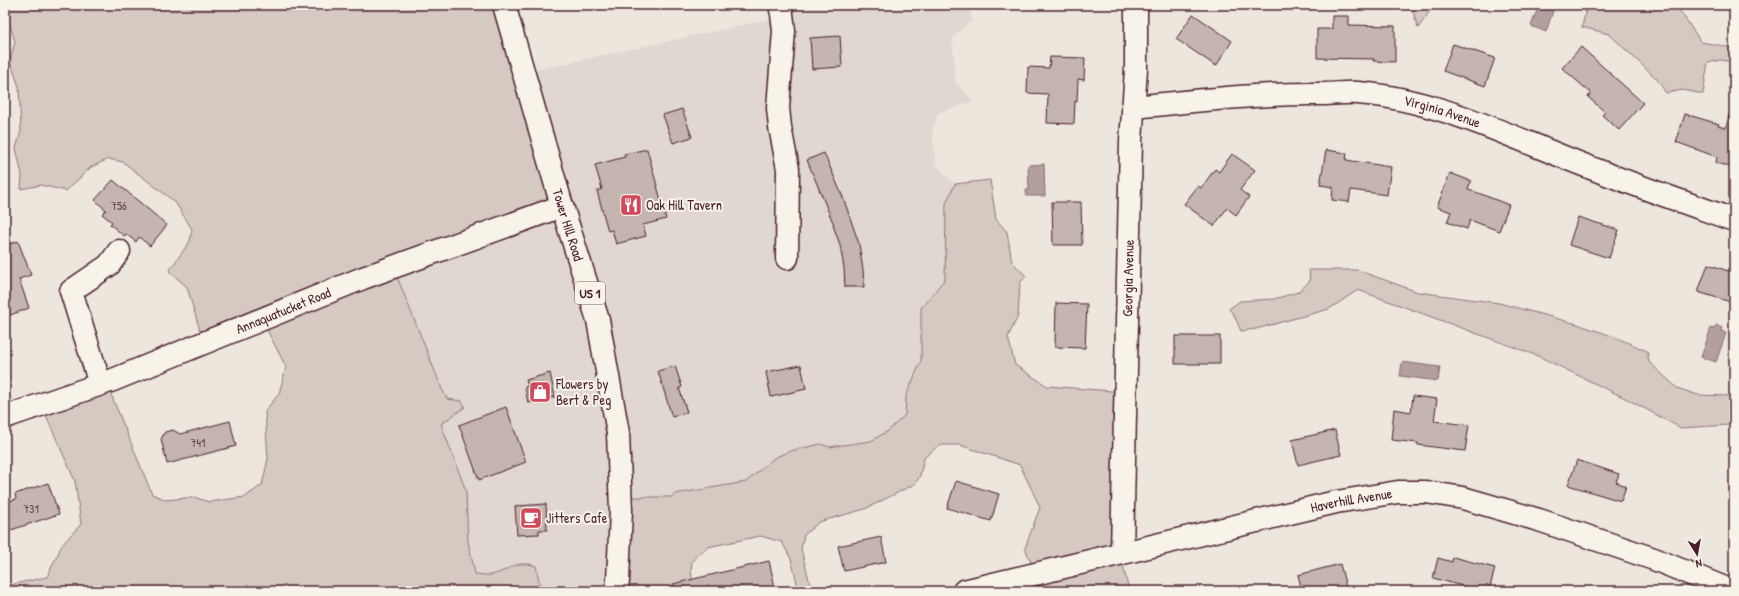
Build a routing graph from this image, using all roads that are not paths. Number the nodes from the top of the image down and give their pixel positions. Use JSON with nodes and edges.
{"nodes":[{"id":1,"x":504,"y":5,"type":"edge"},
{"id":2,"x":780,"y":5,"type":"edge"},
{"id":3,"x":1136,"y":5,"type":"edge"},
{"id":4,"x":1133,"y":108,"type":"junction"},
{"id":5,"x":562,"y":206,"type":"junction"},
{"id":6,"x":1734,"y":220,"type":"edge"},
{"id":7,"x":119,"y":251,"type":"dead end"},
{"id":8,"x":787,"y":258,"type":"dead end"},
{"id":9,"x":100,"y":384,"type":"junction"},
{"id":10,"x":5,"y":417,"type":"edge"},
{"id":11,"x":1122,"y":552,"type":"junction"},
{"id":12,"x":616,"y":591,"type":"edge"},
{"id":13,"x":964,"y":591,"type":"edge"},
{"id":14,"x":1732,"y":591,"type":"edge"}],
"edges":[{"from":1,"to":5,"type":"street","name":"Tower Hill Road","number":"US 1"},
{"from":2,"to":8,"type":"street"},
{"from":3,"to":4,"type":"street","name":"Georgia Avenue"},
{"from":4,"to":6,"type":"street","name":"Virginia Avenue"},
{"from":4,"to":11,"type":"street","name":"Georgia Avenue"},
{"from":5,"to":9,"type":"street","name":"Annaquatucket Road"},
{"from":5,"to":12,"type":"street","name":"Tower Hill Road","number":"US 1"},
{"from":7,"to":9,"type":"street"},
{"from":9,"to":10,"type":"street","name":"Annaquatucket Road"},
{"from":11,"to":13,"type":"street","name":"Haverhill Avenue"},
{"from":11,"to":14,"type":"street","name":"Haverhill Avenue"}]}
